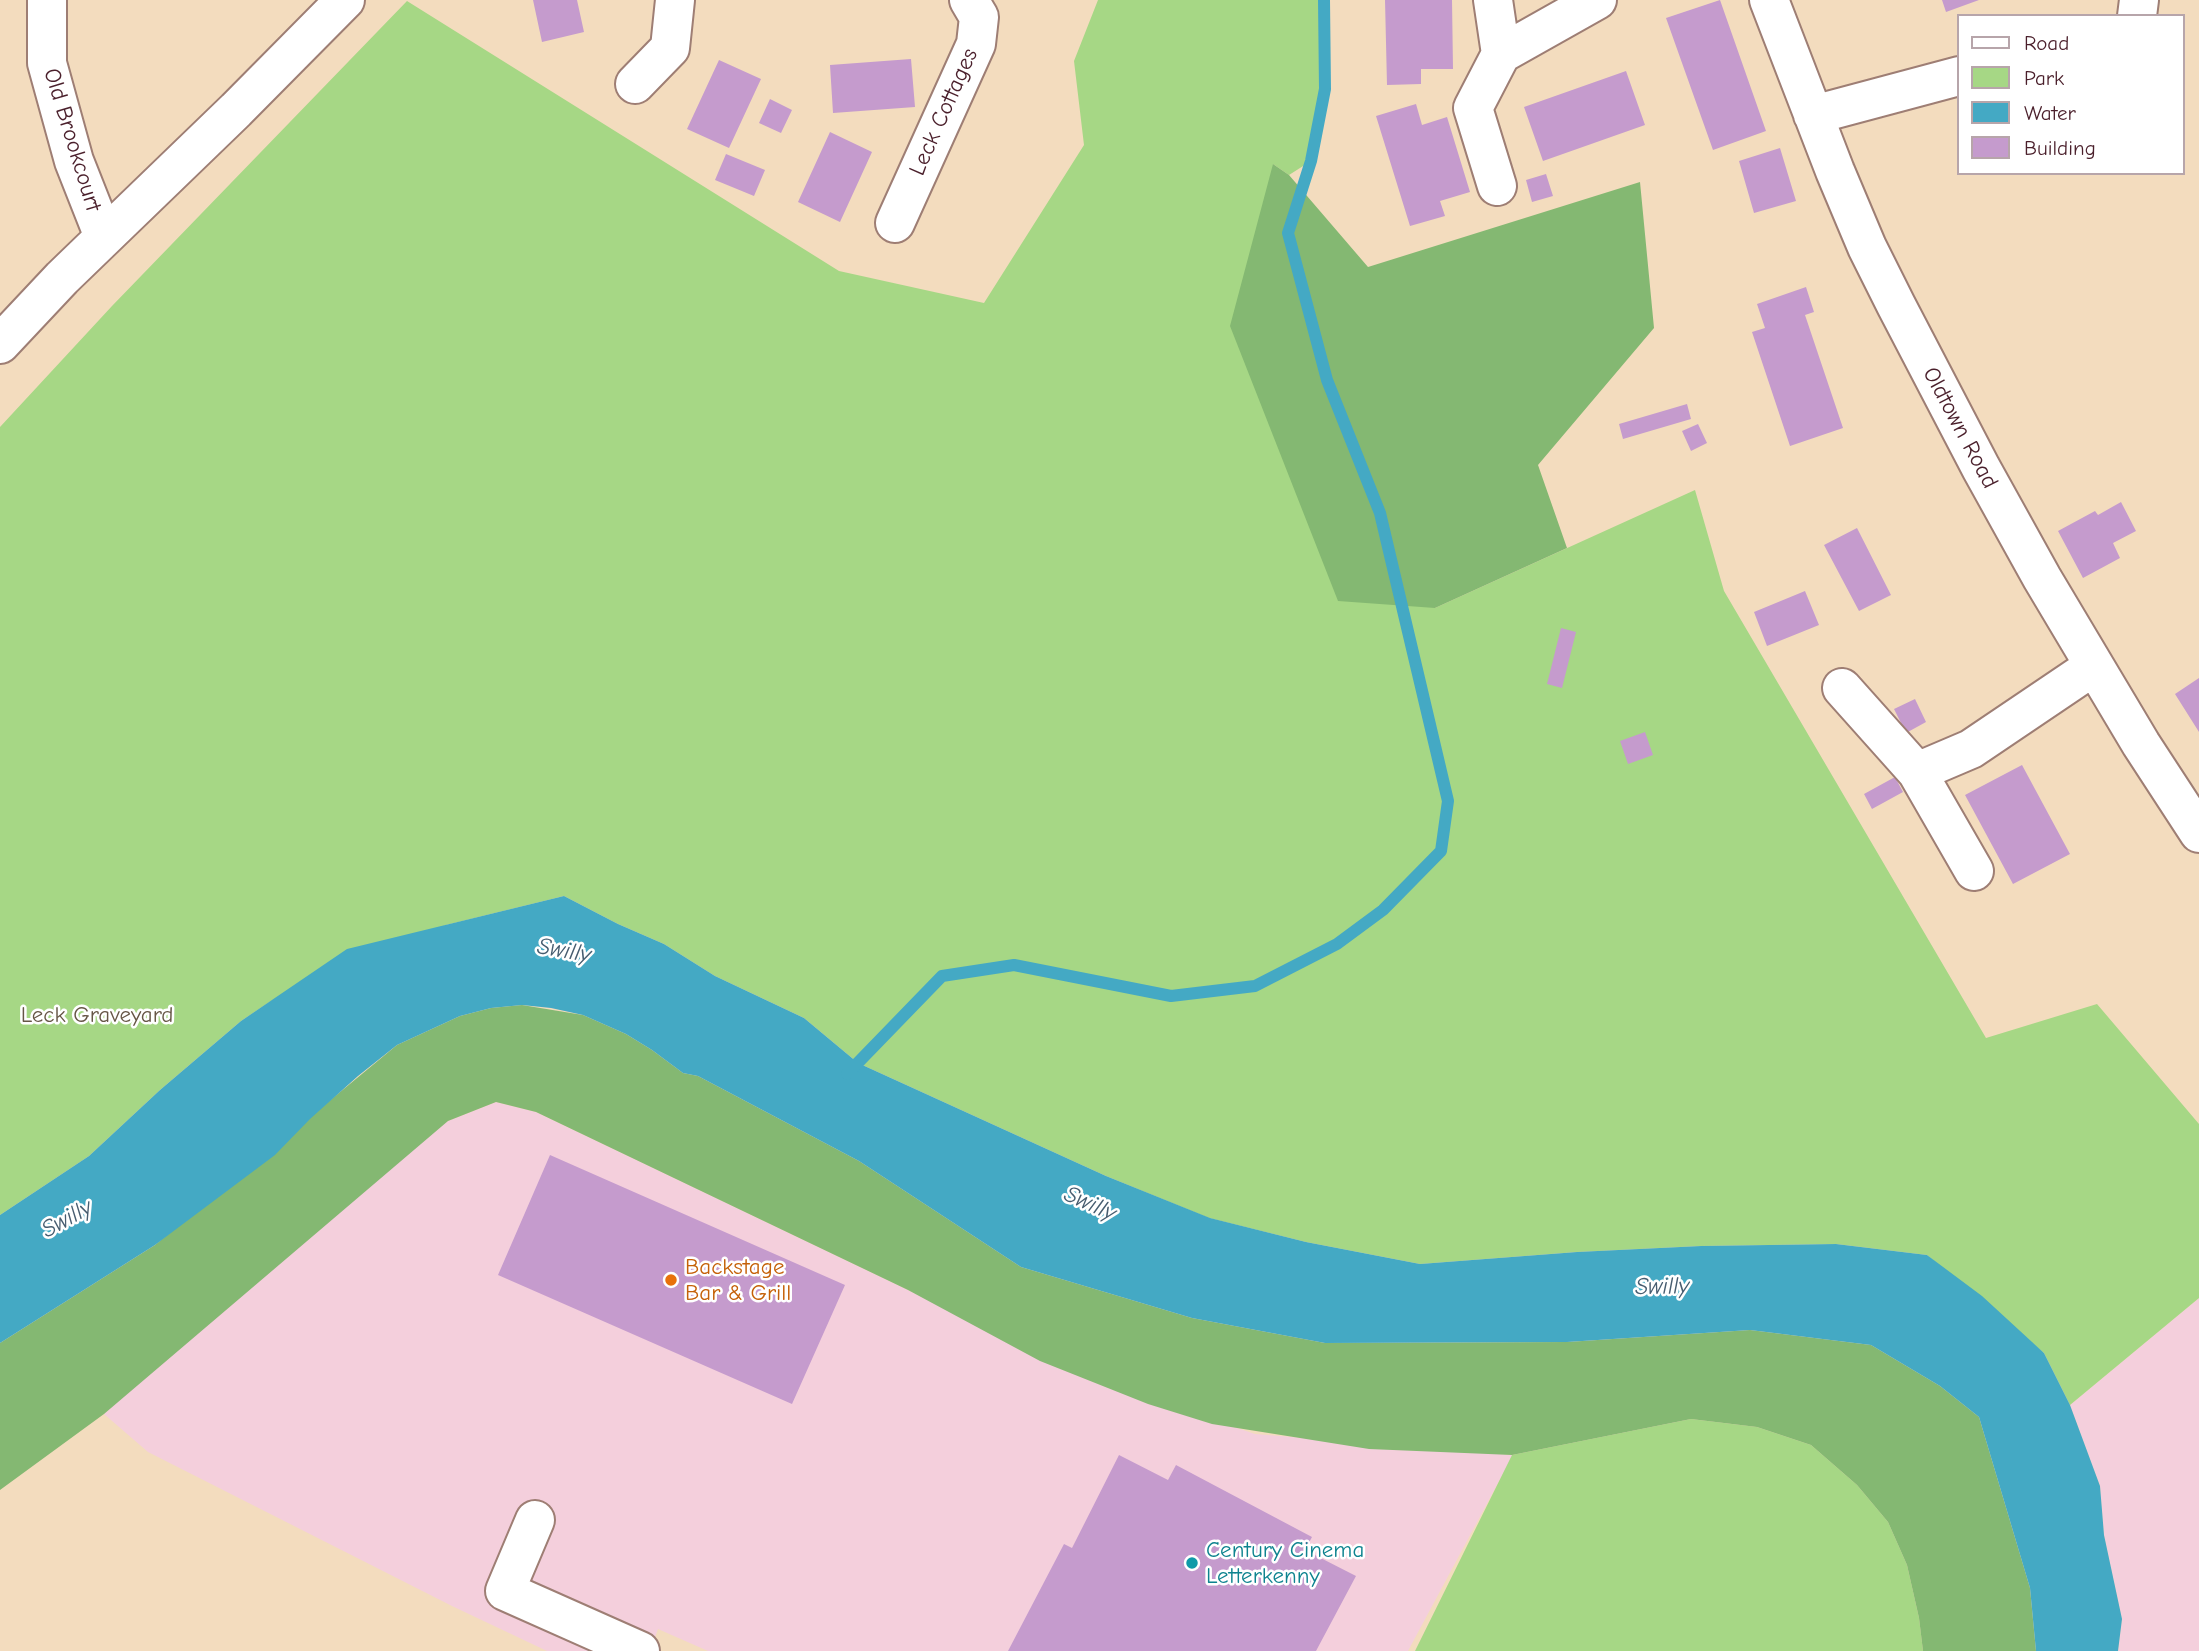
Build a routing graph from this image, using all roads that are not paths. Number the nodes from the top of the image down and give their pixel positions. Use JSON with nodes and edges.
{"nodes":[{"id":1,"x":47,"y":0,"type":"edge"},
{"id":2,"x":345,"y":0,"type":"edge"},
{"id":3,"x":676,"y":0,"type":"edge"},
{"id":4,"x":969,"y":0,"type":"edge"},
{"id":5,"x":1493,"y":0,"type":"edge"},
{"id":6,"x":1597,"y":0,"type":"edge"},
{"id":7,"x":1769,"y":0,"type":"edge"},
{"id":8,"x":1501,"y":54,"type":"junction"},
{"id":9,"x":1958,"y":76,"type":"edge"},
{"id":10,"x":635,"y":84,"type":"dead end"},
{"id":11,"x":1813,"y":116,"type":"junction"},
{"id":12,"x":1497,"y":186,"type":"dead end"},
{"id":13,"x":895,"y":223,"type":"dead end"},
{"id":14,"x":104,"y":237,"type":"junction"},
{"id":15,"x":0,"y":344,"type":"edge"},
{"id":16,"x":2094,"y":666,"type":"junction"},
{"id":17,"x":1842,"y":688,"type":"dead end"},
{"id":18,"x":1917,"y":772,"type":"junction"},
{"id":19,"x":2199,"y":833,"type":"edge"},
{"id":20,"x":1974,"y":871,"type":"dead end"},
{"id":21,"x":535,"y":1520,"type":"dead end"},
{"id":22,"x":640,"y":1651,"type":"edge"}],
"edges":[{"from":1,"to":14,"type":"street","name":"Old Brookcourt"},
{"from":2,"to":14,"type":"street"},
{"from":3,"to":10,"type":"street"},
{"from":4,"to":13,"type":"street","name":"Leck Cottages"},
{"from":5,"to":8,"type":"street"},
{"from":6,"to":8,"type":"street"},
{"from":7,"to":11,"type":"street","name":"Oldtown Road"},
{"from":8,"to":12,"type":"street"},
{"from":9,"to":11,"type":"street"},
{"from":11,"to":16,"type":"street","name":"Oldtown Road"},
{"from":14,"to":15,"type":"street"},
{"from":16,"to":18,"type":"street"},
{"from":16,"to":19,"type":"street","name":"Oldtown Road"},
{"from":17,"to":18,"type":"street"},
{"from":18,"to":20,"type":"street"},
{"from":21,"to":22,"type":"street"}]}
